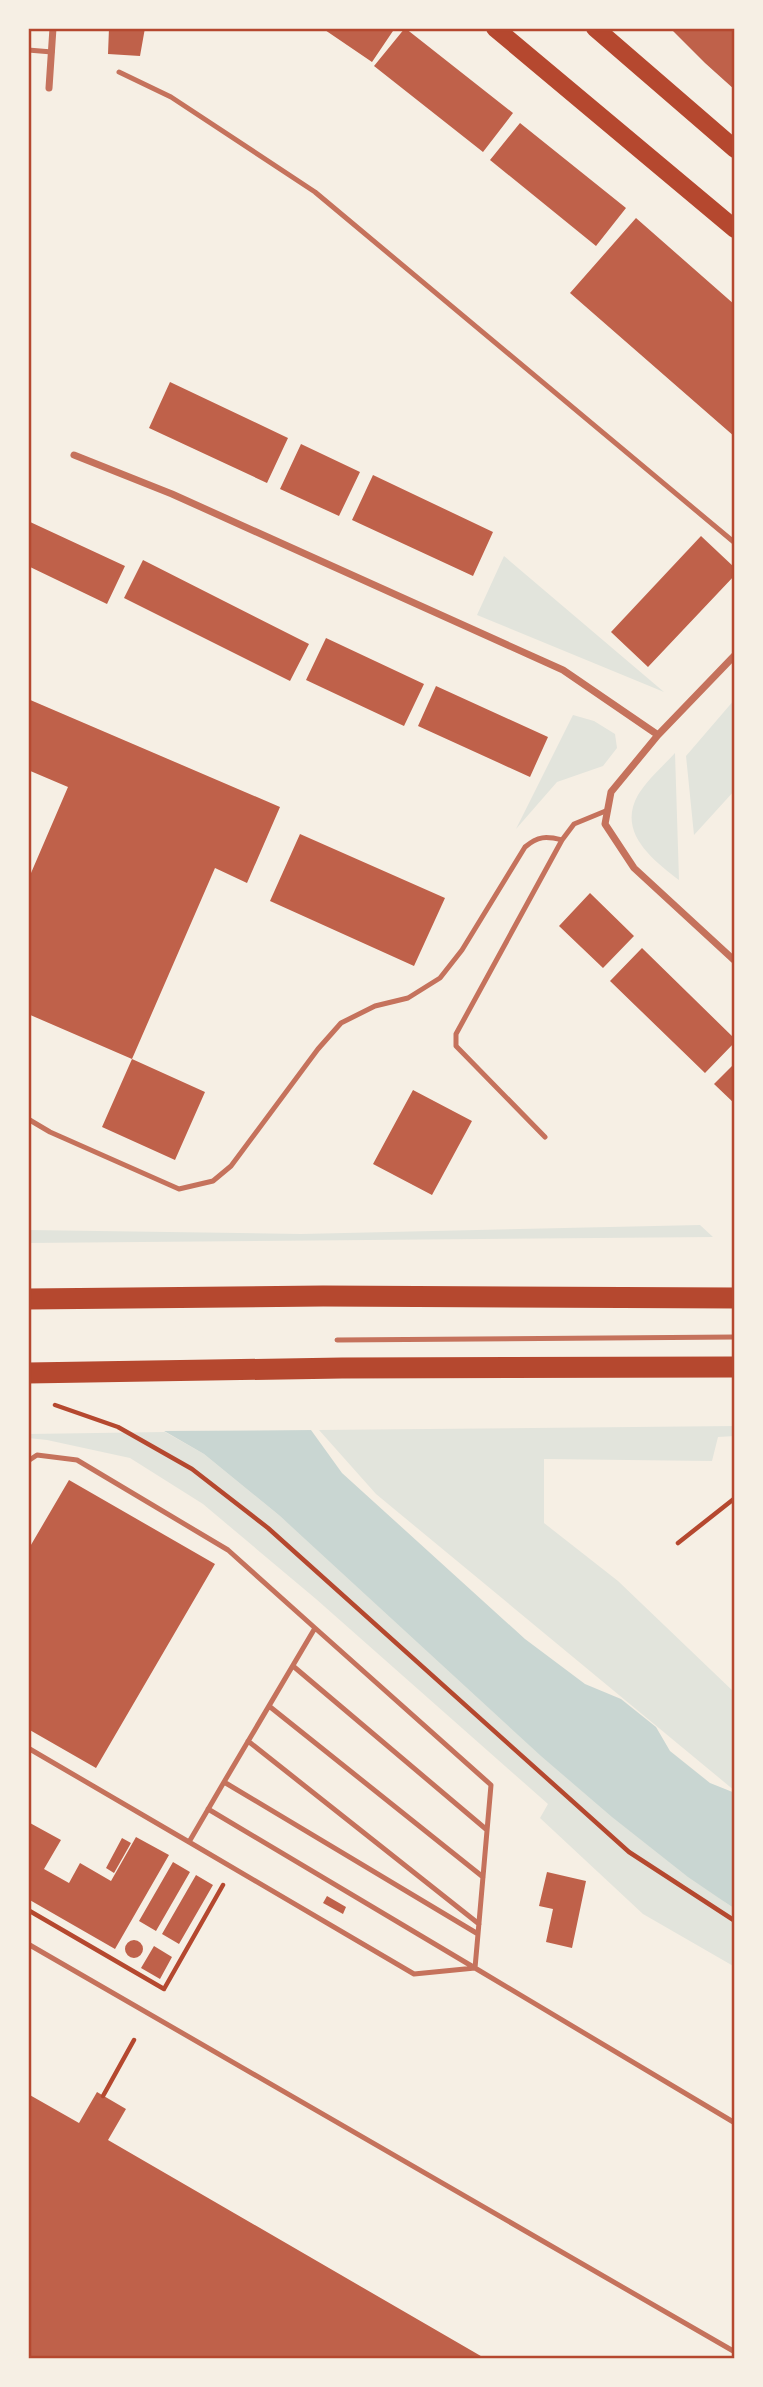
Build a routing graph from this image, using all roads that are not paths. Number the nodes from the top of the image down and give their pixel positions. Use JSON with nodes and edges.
{"nodes":[{"id":1,"x":53,"y":28,"type":"edge"},
{"id":2,"x":495,"y":28,"type":"edge"},
{"id":3,"x":595,"y":28,"type":"edge"},
{"id":4,"x":28,"y":50,"type":"edge"},
{"id":5,"x":52,"y":51,"type":"junction"},
{"id":6,"x":119,"y":72,"type":"dead end"},
{"id":7,"x":49,"y":88,"type":"dead end"},
{"id":8,"x":735,"y":149,"type":"edge"},
{"id":9,"x":735,"y":229,"type":"edge"},
{"id":10,"x":74,"y":455,"type":"dead end"},
{"id":11,"x":735,"y":543,"type":"edge"},
{"id":12,"x":735,"y":655,"type":"edge"},
{"id":13,"x":659,"y":735,"type":"junction"},
{"id":14,"x":608,"y":810,"type":"junction"},
{"id":15,"x":562,"y":839,"type":"junction"},
{"id":16,"x":735,"y":961,"type":"edge"},
{"id":17,"x":28,"y":1119,"type":"edge"},
{"id":18,"x":545,"y":1137,"type":"dead end"},
{"id":19,"x":735,"y":1298,"type":"edge"},
{"id":20,"x":28,"y":1299,"type":"edge"},
{"id":21,"x":735,"y":1337,"type":"edge"},
{"id":22,"x":337,"y":1340,"type":"dead end"},
{"id":23,"x":735,"y":1367,"type":"edge"},
{"id":24,"x":28,"y":1373,"type":"edge"},
{"id":25,"x":28,"y":1461,"type":"edge"},
{"id":26,"x":315,"y":1628,"type":"junction"},
{"id":27,"x":293,"y":1666,"type":"junction"},
{"id":28,"x":269,"y":1706,"type":"junction"},
{"id":29,"x":248,"y":1741,"type":"junction"},
{"id":30,"x":28,"y":1748,"type":"edge"},
{"id":31,"x":224,"y":1782,"type":"junction"},
{"id":32,"x":208,"y":1809,"type":"junction"},
{"id":33,"x":487,"y":1830,"type":"junction"},
{"id":34,"x":189,"y":1842,"type":"junction"},
{"id":35,"x":483,"y":1877,"type":"junction"},
{"id":36,"x":479,"y":1924,"type":"junction"},
{"id":37,"x":478,"y":1934,"type":"junction"},
{"id":38,"x":28,"y":1944,"type":"edge"},
{"id":39,"x":475,"y":1968,"type":"junction"},
{"id":40,"x":735,"y":2123,"type":"edge"},
{"id":41,"x":735,"y":2352,"type":"edge"}],
"edges":[{"from":1,"to":5,"type":"street"},
{"from":2,"to":9,"type":"main road"},
{"from":3,"to":8,"type":"main road"},
{"from":4,"to":5,"type":"lane"},
{"from":5,"to":7,"type":"street"},
{"from":6,"to":11,"type":"lane"},
{"from":10,"to":13,"type":"street"},
{"from":12,"to":13,"type":"street"},
{"from":13,"to":14,"type":"street"},
{"from":14,"to":15,"type":"lane"},
{"from":14,"to":16,"type":"street"},
{"from":15,"to":17,"type":"lane"},
{"from":15,"to":18,"type":"lane"},
{"from":19,"to":20,"type":"highway"},
{"from":21,"to":22,"type":"lane"},
{"from":23,"to":24,"type":"highway"},
{"from":25,"to":26,"type":"lane"},
{"from":26,"to":27,"type":"lane"},
{"from":26,"to":33,"type":"lane"},
{"from":27,"to":28,"type":"lane"},
{"from":27,"to":33,"type":"lane"},
{"from":28,"to":29,"type":"lane"},
{"from":28,"to":35,"type":"lane"},
{"from":29,"to":31,"type":"lane"},
{"from":29,"to":36,"type":"lane"},
{"from":30,"to":34,"type":"lane"},
{"from":31,"to":32,"type":"lane"},
{"from":31,"to":37,"type":"lane"},
{"from":32,"to":34,"type":"lane"},
{"from":32,"to":39,"type":"lane"},
{"from":33,"to":35,"type":"lane"},
{"from":34,"to":39,"type":"lane"},
{"from":35,"to":36,"type":"lane"},
{"from":36,"to":37,"type":"lane"},
{"from":37,"to":39,"type":"lane"},
{"from":38,"to":41,"type":"lane"},
{"from":39,"to":40,"type":"lane"}]}
